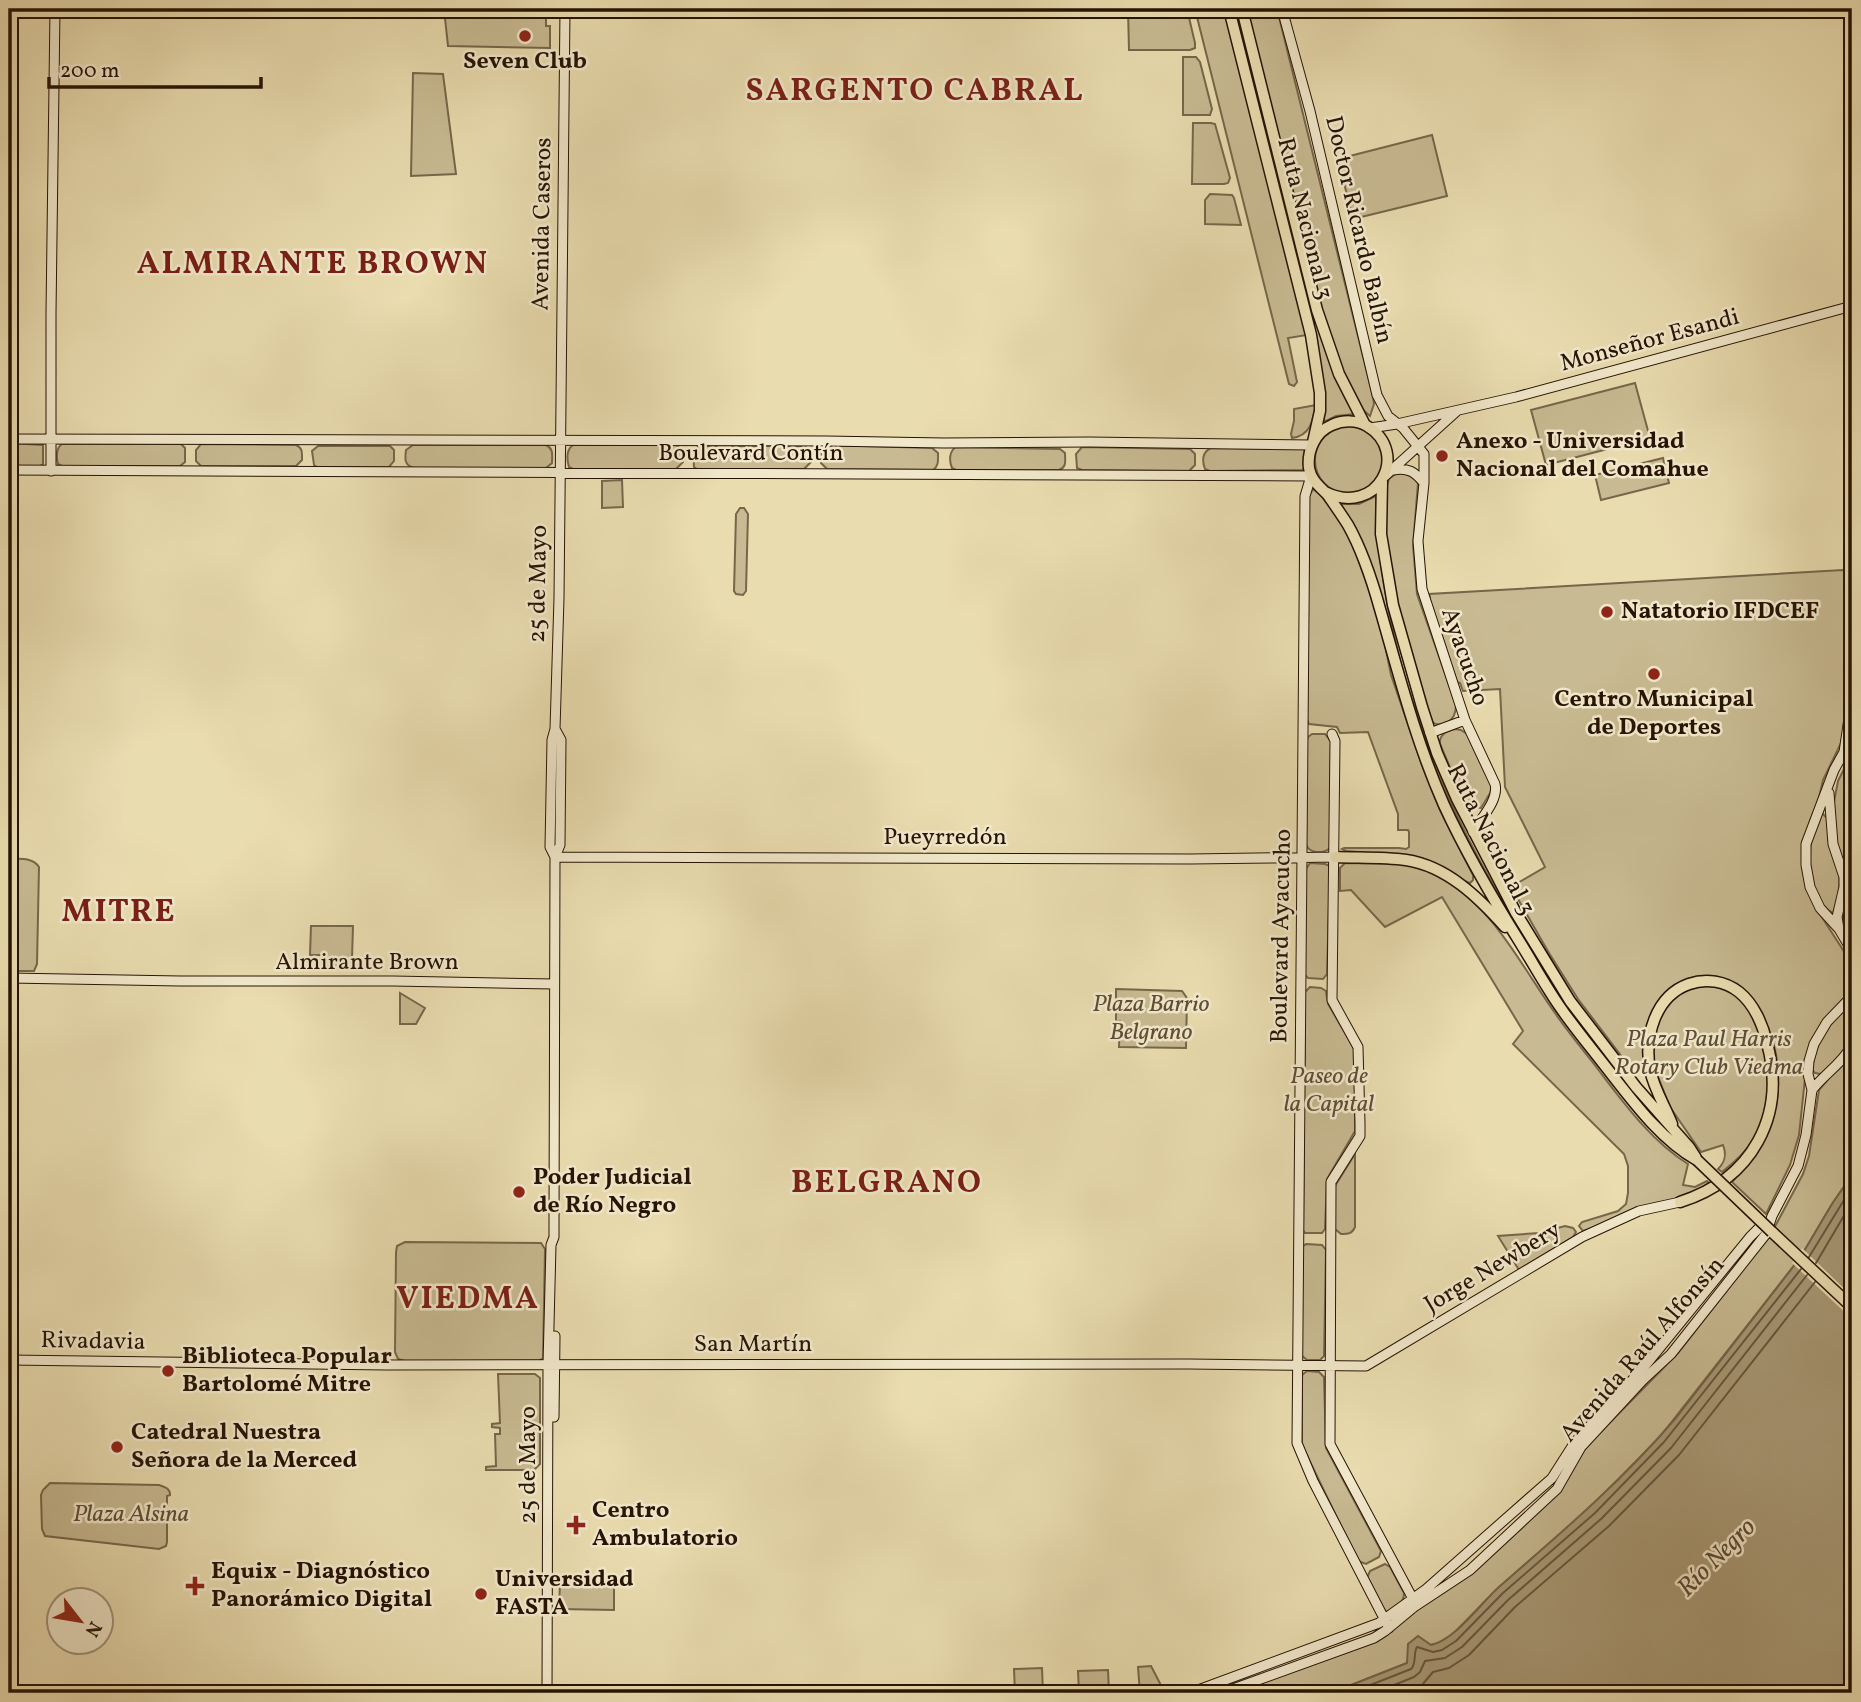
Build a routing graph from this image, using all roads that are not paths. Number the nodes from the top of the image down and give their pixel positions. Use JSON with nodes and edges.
{"nodes":[{"id":1,"x":55,"y":9,"type":"edge"},
{"id":2,"x":565,"y":9,"type":"edge"},
{"id":3,"x":1229,"y":9,"type":"edge"},
{"id":4,"x":1242,"y":9,"type":"edge"},
{"id":5,"x":1282,"y":9,"type":"edge"},
{"id":6,"x":1852,"y":306,"type":"edge"},
{"id":7,"x":1457,"y":411,"type":"junction"},
{"id":8,"x":1397,"y":424,"type":"junction"},
{"id":9,"x":1368,"y":426,"type":"junction"},
{"id":10,"x":9,"y":439,"type":"edge"},
{"id":11,"x":51,"y":439,"type":"junction"},
{"id":12,"x":560,"y":440,"type":"junction"},
{"id":13,"x":1312,"y":443,"type":"junction"},
{"id":14,"x":1419,"y":446,"type":"junction"},
{"id":15,"x":9,"y":470,"type":"edge"},
{"id":16,"x":51,"y":471,"type":"junction"},
{"id":17,"x":560,"y":473,"type":"junction"},
{"id":18,"x":1311,"y":476,"type":"junction"},
{"id":19,"x":1386,"y":476,"type":"junction"},
{"id":20,"x":1424,"y":483,"type":"junction"},
{"id":21,"x":1325,"y":492,"type":"junction"},
{"id":22,"x":1852,"y":698,"type":"edge"},
{"id":23,"x":1465,"y":720,"type":"junction"},
{"id":24,"x":1430,"y":733,"type":"junction"},
{"id":25,"x":1332,"y":734,"type":"dead end"},
{"id":26,"x":1852,"y":743,"type":"edge"},
{"id":27,"x":1844,"y":752,"type":"junction"},
{"id":28,"x":1828,"y":788,"type":"junction"},
{"id":29,"x":1473,"y":832,"type":"junction"},
{"id":30,"x":555,"y":857,"type":"junction"},
{"id":31,"x":1302,"y":857,"type":"junction"},
{"id":32,"x":1335,"y":857,"type":"junction"},
{"id":33,"x":1839,"y":929,"type":"junction"},
{"id":34,"x":1522,"y":946,"type":"junction"},
{"id":35,"x":1852,"y":951,"type":"edge"},
{"id":36,"x":9,"y":978,"type":"edge"},
{"id":37,"x":554,"y":984,"type":"junction"},
{"id":38,"x":1852,"y":996,"type":"edge"},
{"id":39,"x":1852,"y":1045,"type":"edge"},
{"id":40,"x":1812,"y":1090,"type":"junction"},
{"id":41,"x":1674,"y":1130,"type":"junction"},
{"id":42,"x":1697,"y":1160,"type":"junction"},
{"id":43,"x":1680,"y":1202,"type":"joint"},
{"id":44,"x":1770,"y":1222,"type":"junction"},
{"id":45,"x":1852,"y":1307,"type":"edge"},
{"id":46,"x":9,"y":1360,"type":"edge"},
{"id":47,"x":177,"y":1362,"type":"joint"},
{"id":48,"x":551,"y":1365,"type":"junction"},
{"id":49,"x":1297,"y":1366,"type":"junction"},
{"id":50,"x":1329,"y":1366,"type":"junction"},
{"id":51,"x":1413,"y":1603,"type":"junction"},
{"id":52,"x":1387,"y":1624,"type":"junction"},
{"id":53,"x":547,"y":1693,"type":"edge"},
{"id":54,"x":553,"y":1693,"type":"edge"},
{"id":55,"x":1191,"y":1693,"type":"edge"},
{"id":56,"x":1223,"y":1693,"type":"edge"}],
"edges":[{"from":1,"to":11,"type":"main road"},
{"from":2,"to":12,"type":"main road","name":"Avenida Caseros"},
{"from":3,"to":13,"type":"highway","name":"Ruta Nacional 3"},
{"from":4,"to":9,"type":"highway","name":"Ruta Nacional 3"},
{"from":5,"to":8,"type":"main road","name":"Doctor Ricardo Balbín"},
{"from":6,"to":7,"type":"main road","name":"Monseñor Esandi"},
{"from":7,"to":8,"type":"main road","name":"Monseñor Esandi"},
{"from":7,"to":14,"type":"main road","name":"Monseñor Esandi"},
{"from":8,"to":9,"type":"main road","name":"Monseñor Esandi"},
{"from":8,"to":14,"type":"main road","name":"Doctor Ricardo Balbín"},
{"from":9,"to":13,"type":"highway"},
{"from":9,"to":19,"type":"highway","name":"Ruta Nacional 3"},
{"from":10,"to":11,"type":"main road","name":"Boulevard Contín"},
{"from":11,"to":12,"type":"main road","name":"Boulevard Contín"},
{"from":11,"to":16,"type":"main road"},
{"from":12,"to":13,"type":"main road","name":"Boulevard Contín"},
{"from":12,"to":17,"type":"main road","name":"25 de Mayo"},
{"from":13,"to":18,"type":"highway"},
{"from":14,"to":19,"type":"main road","name":"Monseñor Esandi"},
{"from":14,"to":20,"type":"main road","name":"Ayacucho"},
{"from":15,"to":16,"type":"main road","name":"Boulevard Contín"},
{"from":16,"to":17,"type":"main road","name":"Boulevard Contín"},
{"from":17,"to":18,"type":"main road","name":"Boulevard Contín"},
{"from":17,"to":30,"type":"main road","name":"25 de Mayo"},
{"from":18,"to":21,"type":"highway","name":"Ruta Nacional 3"},
{"from":18,"to":31,"type":"main road","name":"Boulevard Ayacucho"},
{"from":19,"to":20,"type":"main road"},
{"from":19,"to":21,"type":"highway"},
{"from":19,"to":24,"type":"highway","name":"Ruta Nacional 3"},
{"from":20,"to":23,"type":"main road","name":"Ayacucho"},
{"from":21,"to":34,"type":"highway","name":"Ruta Nacional 3"},
{"from":22,"to":27,"type":"main road"},
{"from":23,"to":24,"type":"main road"},
{"from":23,"to":29,"type":"main road","name":"Ayacucho"},
{"from":24,"to":29,"type":"highway","name":"Ruta Nacional 3"},
{"from":25,"to":32,"type":"main road","name":"Boulevard Ayacucho"},
{"from":26,"to":27,"type":"main road"},
{"from":27,"to":28,"type":"main road"},
{"from":28,"to":33,"type":"main road"},
{"from":28,"to":33,"type":"main road"},
{"from":29,"to":41,"type":"highway","name":"Ruta Nacional 3"},
{"from":30,"to":31,"type":"main road","name":"Pueyrredón"},
{"from":30,"to":37,"type":"main road","name":"25 de Mayo"},
{"from":31,"to":32,"type":"main road","name":"Pueyrredón"},
{"from":31,"to":49,"type":"main road","name":"Boulevard Ayacucho"},
{"from":32,"to":34,"type":"highway"},
{"from":32,"to":50,"type":"main road","name":"Boulevard Ayacucho"},
{"from":33,"to":35,"type":"main road"},
{"from":34,"to":42,"type":"highway","name":"Ruta Nacional 3"},
{"from":36,"to":37,"type":"main road","name":"Almirante Brown"},
{"from":37,"to":48,"type":"main road","name":"25 de Mayo"},
{"from":38,"to":40,"type":"main road","name":"Avenida Raúl Alfonsín"},
{"from":39,"to":40,"type":"main road"},
{"from":40,"to":44,"type":"main road","name":"Avenida Raúl Alfonsín"},
{"from":41,"to":42,"type":"highway","name":"Ruta Nacional 3"},
{"from":41,"to":43,"type":"highway"},
{"from":42,"to":45,"type":"highway","name":"Ruta Nacional 3","bridge":true},
{"from":43,"to":50,"type":"main road","name":"Jorge Newbery"},
{"from":44,"to":51,"type":"main road","name":"Avenida Raúl Alfonsín"},
{"from":44,"to":51,"type":"main road","name":"Avenida Raúl Alfonsín"},
{"from":46,"to":47,"type":"main road","name":"Rivadavia"},
{"from":47,"to":48,"type":"main road","name":"San Martín"},
{"from":48,"to":49,"type":"main road","name":"San Martín"},
{"from":48,"to":53,"type":"main road","name":"25 de Mayo"},
{"from":48,"to":54,"type":"main road","name":"25 de Mayo"},
{"from":49,"to":50,"type":"main road","name":"San Martín"},
{"from":49,"to":52,"type":"main road","name":"Boulevard Ayacucho"},
{"from":50,"to":51,"type":"main road","name":"Boulevard Ayacucho"},
{"from":51,"to":52,"type":"main road"},
{"from":52,"to":55,"type":"main road"},
{"from":52,"to":56,"type":"main road"}]}
